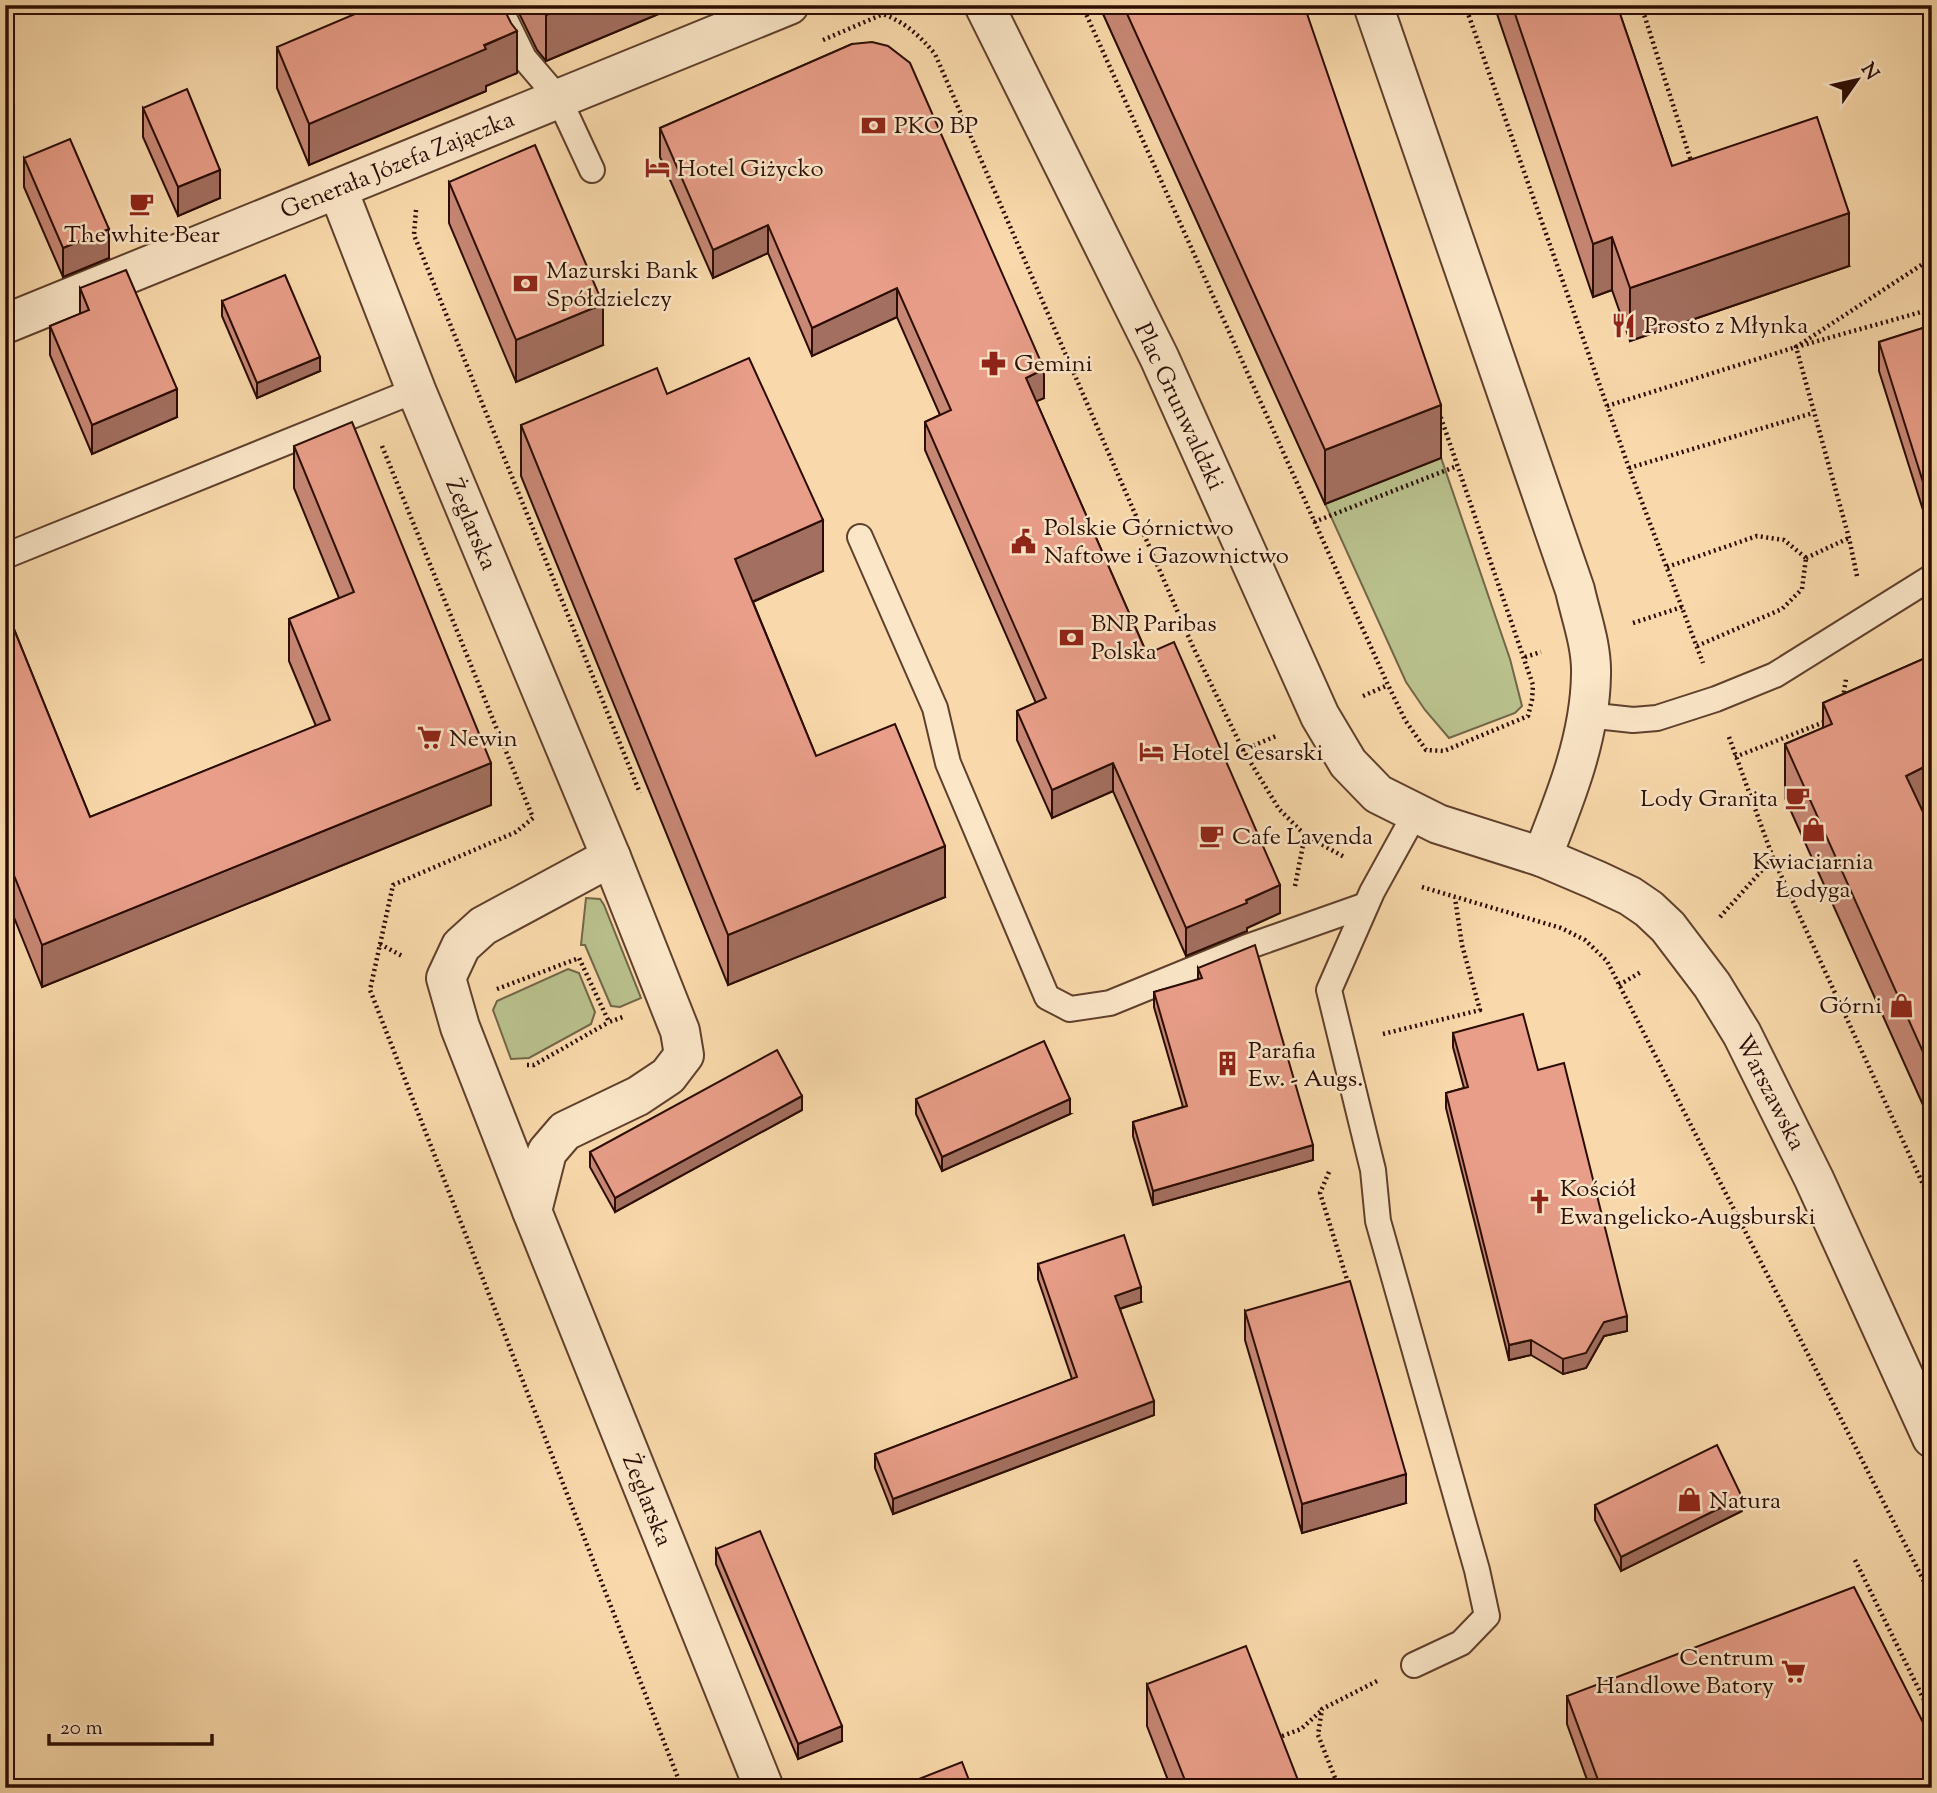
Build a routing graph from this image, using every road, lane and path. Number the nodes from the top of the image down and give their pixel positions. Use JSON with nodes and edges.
{"nodes":[{"id":1,"x":498,"y":5,"type":"edge"},
{"id":2,"x":789,"y":5,"type":"edge"},
{"id":3,"x":880,"y":5,"type":"edge"},
{"id":4,"x":984,"y":5,"type":"edge"},
{"id":5,"x":1082,"y":5,"type":"edge"},
{"id":6,"x":1373,"y":5,"type":"edge"},
{"id":7,"x":1465,"y":5,"type":"edge"},
{"id":8,"x":1641,"y":5,"type":"edge"},
{"id":9,"x":883,"y":14,"type":"junction"},
{"id":10,"x":822,"y":40,"type":"dead end"},
{"id":11,"x":559,"y":99,"type":"junction"},
{"id":12,"x":592,"y":170,"type":"dead end"},
{"id":13,"x":1694,"y":170,"type":"edge"},
{"id":14,"x":338,"y":190,"type":"junction"},
{"id":15,"x":421,"y":204,"type":"dead end"},
{"id":16,"x":1932,"y":258,"type":"edge"},
{"id":17,"x":1932,"y":309,"type":"edge"},
{"id":18,"x":5,"y":324,"type":"edge"},
{"id":19,"x":1796,"y":347,"type":"junction"},
{"id":20,"x":416,"y":390,"type":"junction"},
{"id":21,"x":1607,"y":406,"type":"junction"},
{"id":22,"x":1439,"y":413,"type":"edge"},
{"id":23,"x":1813,"y":413,"type":"junction"},
{"id":24,"x":1457,"y":466,"type":"junction"},
{"id":25,"x":1629,"y":468,"type":"junction"},
{"id":26,"x":1314,"y":522,"type":"junction"},
{"id":27,"x":860,"y":537,"type":"dead end"},
{"id":28,"x":1849,"y":538,"type":"junction"},
{"id":29,"x":5,"y":556,"type":"edge"},
{"id":30,"x":1806,"y":558,"type":"junction"},
{"id":31,"x":1667,"y":567,"type":"junction"},
{"id":32,"x":1932,"y":577,"type":"edge"},
{"id":33,"x":1856,"y":625,"type":"junction"},
{"id":34,"x":1697,"y":646,"type":"junction"},
{"id":35,"x":1716,"y":699,"type":"junction"},
{"id":36,"x":1842,"y":703,"type":"edge"},
{"id":37,"x":1587,"y":715,"type":"junction"},
{"id":38,"x":1831,"y":719,"type":"edge"},
{"id":39,"x":1735,"y":757,"type":"junction"},
{"id":40,"x":642,"y":799,"type":"dead end"},
{"id":41,"x":1415,"y":814,"type":"junction"},
{"id":42,"x":1305,"y":835,"type":"junction"},
{"id":43,"x":611,"y":857,"type":"junction"},
{"id":44,"x":1542,"y":857,"type":"junction"},
{"id":45,"x":1773,"y":858,"type":"junction"},
{"id":46,"x":1381,"y":873,"type":"junction"},
{"id":47,"x":1455,"y":898,"type":"junction"},
{"id":48,"x":1366,"y":905,"type":"junction"},
{"id":49,"x":1285,"y":934,"type":"junction"},
{"id":50,"x":380,"y":944,"type":"dead end"},
{"id":51,"x":1683,"y":946,"type":"junction"},
{"id":52,"x":446,"y":978,"type":"junction"},
{"id":53,"x":667,"y":999,"type":"junction"},
{"id":54,"x":609,"y":1022,"type":"junction"},
{"id":55,"x":1342,"y":1045,"type":"junction"},
{"id":56,"x":524,"y":1065,"type":"dead end"},
{"id":57,"x":1333,"y":1164,"type":"dead end"},
{"id":58,"x":1932,"y":1204,"type":"edge"},
{"id":59,"x":532,"y":1211,"type":"junction"},
{"id":60,"x":1350,"y":1289,"type":"edge"},
{"id":61,"x":1932,"y":1438,"type":"edge"},
{"id":62,"x":1855,"y":1560,"type":"dead end"},
{"id":63,"x":1932,"y":1597,"type":"edge"},
{"id":64,"x":1414,"y":1665,"type":"joint"},
{"id":65,"x":1322,"y":1709,"type":"junction"},
{"id":66,"x":1932,"y":1716,"type":"edge"},
{"id":67,"x":1268,"y":1745,"type":"edge"},
{"id":68,"x":764,"y":1788,"type":"edge"},
{"id":69,"x":1339,"y":1788,"type":"edge"}],
"edges":[{"from":1,"to":11,"type":"lane"},
{"from":2,"to":11,"type":"street","name":"Generała Józefa Zajączka"},
{"from":3,"to":9,"type":"path"},
{"from":4,"to":41,"type":"street","name":"Plac Grunwaldzki"},
{"from":5,"to":26,"type":"path"},
{"from":6,"to":37,"type":"street"},
{"from":7,"to":21,"type":"path"},
{"from":8,"to":13,"type":"path"},
{"from":9,"to":10,"type":"path"},
{"from":9,"to":42,"type":"path"},
{"from":11,"to":12,"type":"lane"},
{"from":11,"to":14,"type":"street","name":"Generała Józefa Zajączka"},
{"from":14,"to":18,"type":"street","name":"Generała Józefa Zajączka"},
{"from":14,"to":20,"type":"street","name":"Żeglarska"},
{"from":15,"to":40,"type":"path"},
{"from":16,"to":19,"type":"path"},
{"from":17,"to":19,"type":"path"},
{"from":19,"to":21,"type":"path"},
{"from":19,"to":23,"type":"path"},
{"from":20,"to":29,"type":"lane"},
{"from":20,"to":43,"type":"street","name":"Żeglarska"},
{"from":21,"to":25,"type":"path"},
{"from":22,"to":24,"type":"path"},
{"from":23,"to":25,"type":"path"},
{"from":23,"to":28,"type":"path"},
{"from":24,"to":26,"type":"path"},
{"from":24,"to":26,"type":"path"},
{"from":25,"to":31,"type":"path"},
{"from":27,"to":49,"type":"lane"},
{"from":28,"to":30,"type":"path"},
{"from":28,"to":33,"type":"path"},
{"from":30,"to":31,"type":"path"},
{"from":30,"to":34,"type":"path"},
{"from":31,"to":34,"type":"path"},
{"from":32,"to":33,"type":"lane"},
{"from":33,"to":35,"type":"lane"},
{"from":33,"to":36,"type":"path"},
{"from":34,"to":35,"type":"path"},
{"from":35,"to":37,"type":"lane"},
{"from":35,"to":39,"type":"path"},
{"from":37,"to":44,"type":"street"},
{"from":38,"to":39,"type":"path"},
{"from":39,"to":45,"type":"path"},
{"from":41,"to":44,"type":"street","name":"Plac Grunwaldzki"},
{"from":41,"to":46,"type":"lane"},
{"from":42,"to":46,"type":"path"},
{"from":42,"to":49,"type":"path"},
{"from":43,"to":52,"type":"street"},
{"from":43,"to":53,"type":"street","name":"Żeglarska"},
{"from":44,"to":51,"type":"street","name":"Plac Grunwaldzki"},
{"from":45,"to":51,"type":"path"},
{"from":45,"to":58,"type":"path"},
{"from":46,"to":47,"type":"path"},
{"from":46,"to":48,"type":"lane"},
{"from":47,"to":55,"type":"path"},
{"from":47,"to":63,"type":"path"},
{"from":48,"to":49,"type":"lane"},
{"from":48,"to":55,"type":"lane"},
{"from":50,"to":52,"type":"path"},
{"from":51,"to":61,"type":"street","name":"Warszawska"},
{"from":52,"to":54,"type":"path"},
{"from":52,"to":59,"type":"street","name":"Żeglarska"},
{"from":53,"to":54,"type":"path"},
{"from":53,"to":59,"type":"street","name":"Żeglarska"},
{"from":54,"to":56,"type":"path"},
{"from":55,"to":64,"type":"lane"},
{"from":57,"to":60,"type":"path"},
{"from":59,"to":68,"type":"street","name":"Żeglarska"},
{"from":62,"to":66,"type":"path"},
{"from":64,"to":65,"type":"path"},
{"from":65,"to":67,"type":"path"},
{"from":65,"to":69,"type":"path"}]}
